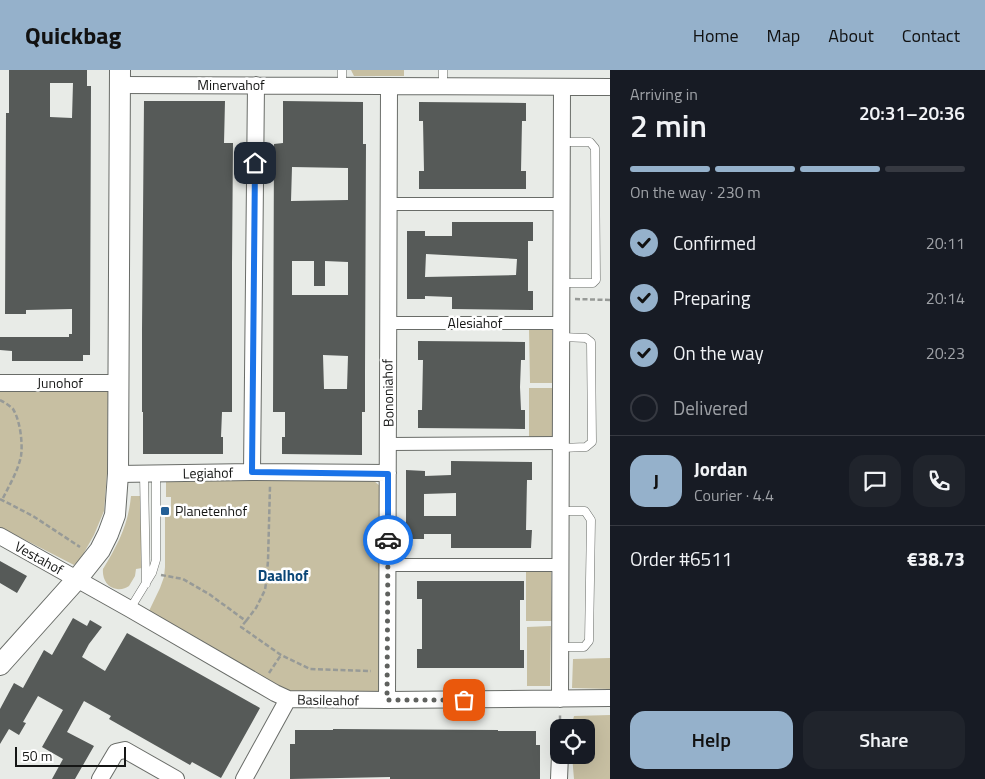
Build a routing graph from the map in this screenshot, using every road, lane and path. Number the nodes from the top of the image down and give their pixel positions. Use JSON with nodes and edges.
{"nodes":[{"id":1,"x":120,"y":77,"type":"edge"},
{"id":2,"x":342,"y":78,"type":"edge"},
{"id":3,"x":443,"y":78,"type":"edge"},
{"id":4,"x":256,"y":85,"type":"junction"},
{"id":5,"x":389,"y":86,"type":"junction"},
{"id":6,"x":610,"y":87,"type":"edge"},
{"id":7,"x":562,"y":88,"type":"junction"},
{"id":8,"x":562,"y":142,"type":"junction"},
{"id":9,"x":389,"y":204,"type":"junction"},
{"id":10,"x":562,"y":204,"type":"junction"},
{"id":11,"x":562,"y":291,"type":"junction"},
{"id":12,"x":610,"y":300,"type":"edge"},
{"id":13,"x":388,"y":323,"type":"junction"},
{"id":14,"x":561,"y":330,"type":"junction"},
{"id":15,"x":119,"y":382,"type":"junction"},
{"id":16,"x":0,"y":384,"type":"edge"},
{"id":17,"x":0,"y":400,"type":"edge"},
{"id":18,"x":389,"y":444,"type":"junction"},
{"id":19,"x":561,"y":446,"type":"junction"},
{"id":20,"x":252,"y":472,"type":"junction"},
{"id":21,"x":271,"y":472,"type":"junction"},
{"id":22,"x":118,"y":474,"type":"junction"},
{"id":23,"x":150,"y":474,"type":"junction"},
{"id":24,"x":388,"y":474,"type":"junction"},
{"id":25,"x":1,"y":499,"type":"edge"},
{"id":26,"x":561,"y":511,"type":"junction"},
{"id":27,"x":0,"y":536,"type":"edge"},
{"id":28,"x":95,"y":556,"type":"junction"},
{"id":29,"x":388,"y":565,"type":"junction"},
{"id":30,"x":561,"y":565,"type":"junction"},
{"id":31,"x":152,"y":573,"type":"junction"},
{"id":32,"x":78,"y":579,"type":"junction"},
{"id":33,"x":146,"y":584,"type":"junction"},
{"id":34,"x":130,"y":609,"type":"junction"},
{"id":35,"x":246,"y":621,"type":"junction"},
{"id":36,"x":560,"y":647,"type":"junction"},
{"id":37,"x":281,"y":655,"type":"junction"},
{"id":38,"x":0,"y":665,"type":"edge"},
{"id":39,"x":388,"y":671,"type":"junction"},
{"id":40,"x":261,"y":685,"type":"junction"},
{"id":41,"x":610,"y":698,"type":"edge"},
{"id":42,"x":288,"y":699,"type":"junction"},
{"id":43,"x":560,"y":699,"type":"junction"},
{"id":44,"x":387,"y":700,"type":"junction"},
{"id":45,"x":560,"y":764,"type":"edge"},
{"id":46,"x":100,"y":779,"type":"edge"},
{"id":47,"x":176,"y":779,"type":"edge"},
{"id":48,"x":244,"y":779,"type":"edge"},
{"id":49,"x":559,"y":779,"type":"edge"}],
"edges":[{"from":1,"to":4,"type":"street","name":"Minervahof"},
{"from":1,"to":15,"type":"street"},
{"from":2,"to":4,"type":"street","name":"Minervahof"},
{"from":2,"to":5,"type":"street","name":"Minervahof"},
{"from":3,"to":5,"type":"street","name":"Minervahof"},
{"from":3,"to":7,"type":"street","name":"Minervahof"},
{"from":4,"to":20,"type":"street"},
{"from":5,"to":9,"type":"street","name":"Bononiahof"},
{"from":6,"to":7,"type":"street","name":"Minervahof"},
{"from":7,"to":8,"type":"street"},
{"from":8,"to":10,"type":"street"},
{"from":8,"to":11,"type":"lane"},
{"from":9,"to":10,"type":"street"},
{"from":9,"to":13,"type":"street","name":"Bononiahof"},
{"from":10,"to":11,"type":"street"},
{"from":11,"to":12,"type":"path"},
{"from":11,"to":14,"type":"street"},
{"from":13,"to":14,"type":"street","name":"Alesiahof"},
{"from":13,"to":18,"type":"street","name":"Bononiahof"},
{"from":14,"to":19,"type":"street"},
{"from":14,"to":19,"type":"lane"},
{"from":15,"to":16,"type":"street","name":"Junohof"},
{"from":15,"to":22,"type":"street"},
{"from":17,"to":25,"type":"path"},
{"from":18,"to":19,"type":"street"},
{"from":18,"to":24,"type":"street","name":"Bononiahof"},
{"from":19,"to":26,"type":"street"},
{"from":20,"to":21,"type":"street","name":"Legiahof"},
{"from":20,"to":23,"type":"street","name":"Legiahof"},
{"from":21,"to":24,"type":"street","name":"Legiahof"},
{"from":21,"to":35,"type":"path"},
{"from":22,"to":23,"type":"street","name":"Legiahof"},
{"from":22,"to":28,"type":"street"},
{"from":23,"to":31,"type":"lane"},
{"from":23,"to":33,"type":"lane"},
{"from":24,"to":29,"type":"street","name":"Bononiahof"},
{"from":25,"to":28,"type":"path"},
{"from":26,"to":30,"type":"street"},
{"from":26,"to":36,"type":"lane"},
{"from":27,"to":32,"type":"street","name":"Vestahof"},
{"from":28,"to":32,"type":"street"},
{"from":29,"to":30,"type":"street"},
{"from":29,"to":39,"type":"street","name":"Bononiahof"},
{"from":30,"to":36,"type":"street"},
{"from":31,"to":33,"type":"lane"},
{"from":31,"to":35,"type":"path"},
{"from":32,"to":34,"type":"street","name":"Basileahof"},
{"from":32,"to":38,"type":"street"},
{"from":33,"to":34,"type":"lane"},
{"from":34,"to":40,"type":"street","name":"Basileahof"},
{"from":35,"to":37,"type":"path"},
{"from":36,"to":43,"type":"street"},
{"from":37,"to":39,"type":"path"},
{"from":37,"to":40,"type":"path"},
{"from":39,"to":44,"type":"street","name":"Bononiahof"},
{"from":40,"to":42,"type":"street","name":"Basileahof"},
{"from":41,"to":43,"type":"street","name":"Basileahof"},
{"from":42,"to":44,"type":"street","name":"Basileahof"},
{"from":42,"to":48,"type":"street"},
{"from":43,"to":44,"type":"street","name":"Basileahof"},
{"from":45,"to":49,"type":"street"},
{"from":46,"to":47,"type":"street"}]}
